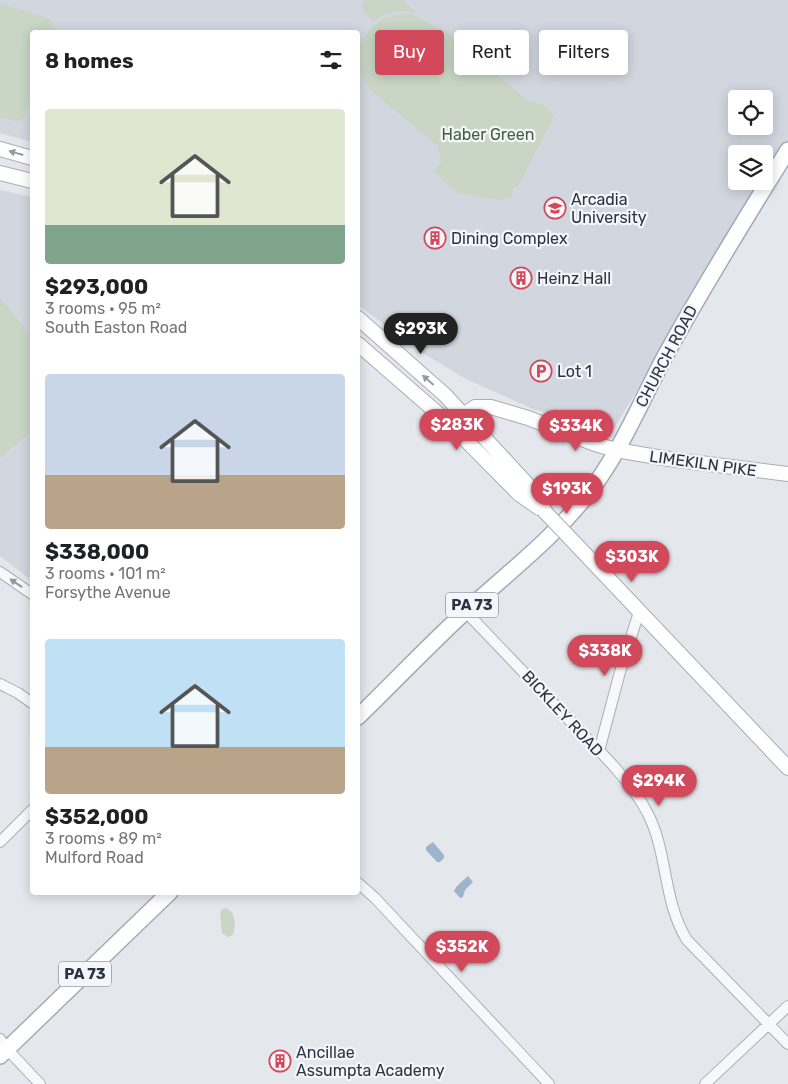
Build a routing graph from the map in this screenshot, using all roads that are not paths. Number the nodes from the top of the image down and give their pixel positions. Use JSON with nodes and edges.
{"nodes":[{"id":1,"x":0,"y":149,"type":"edge"},
{"id":2,"x":788,"y":150,"type":"edge"},
{"id":3,"x":30,"y":157,"type":"edge"},
{"id":4,"x":0,"y":173,"type":"edge"},
{"id":5,"x":30,"y":180,"type":"edge"},
{"id":6,"x":360,"y":320,"type":"edge"},
{"id":7,"x":360,"y":346,"type":"edge"},
{"id":8,"x":463,"y":414,"type":"junction"},
{"id":9,"x":450,"y":424,"type":"junction"},
{"id":10,"x":616,"y":450,"type":"junction"},
{"id":11,"x":788,"y":474,"type":"edge"},
{"id":12,"x":546,"y":513,"type":"junction"},
{"id":13,"x":0,"y":572,"type":"edge"},
{"id":14,"x":30,"y":593,"type":"edge"},
{"id":15,"x":466,"y":611,"type":"junction"},
{"id":16,"x":639,"y":612,"type":"junction"},
{"id":17,"x":0,"y":684,"type":"edge"},
{"id":18,"x":30,"y":701,"type":"edge"},
{"id":19,"x":360,"y":712,"type":"edge"},
{"id":20,"x":599,"y":751,"type":"junction"},
{"id":21,"x":788,"y":768,"type":"edge"},
{"id":22,"x":30,"y":812,"type":"edge"},
{"id":23,"x":0,"y":842,"type":"edge"},
{"id":24,"x":360,"y":885,"type":"edge"},
{"id":25,"x":167,"y":895,"type":"edge"},
{"id":26,"x":788,"y":1006,"type":"edge"},
{"id":27,"x":769,"y":1024,"type":"junction"},
{"id":28,"x":788,"y":1044,"type":"edge"},
{"id":29,"x":2,"y":1048,"type":"edge"},
{"id":30,"x":40,"y":1084,"type":"edge"},
{"id":31,"x":549,"y":1084,"type":"edge"},
{"id":32,"x":705,"y":1084,"type":"edge"}],
"edges":[{"from":3,"to":1,"type":"main road","one_way":true},
{"from":2,"to":10,"type":"main road","name":"CHURCH ROAD","number":"PA 73"},
{"from":4,"to":5,"type":"main road"},
{"from":8,"to":6,"type":"main road","one_way":true},
{"from":7,"to":9,"type":"main road"},
{"from":8,"to":9,"type":"main road","name":"LIMEKILN PIKE"},
{"from":8,"to":10,"type":"main road","name":"LIMEKILN PIKE"},
{"from":8,"to":12,"type":"main road"},
{"from":9,"to":12,"type":"main road"},
{"from":10,"to":11,"type":"main road","name":"LIMEKILN PIKE"},
{"from":10,"to":15,"type":"main road","name":"CHURCH ROAD","number":"PA 73"},
{"from":12,"to":16,"type":"main road","bridge":true},
{"from":14,"to":13,"type":"street","one_way":true},
{"from":15,"to":19,"type":"main road","name":"CHURCH ROAD","number":"PA 73"},
{"from":15,"to":20,"type":"street","name":"BICKLEY ROAD"},
{"from":16,"to":20,"type":"street"},
{"from":16,"to":21,"type":"main road"},
{"from":17,"to":18,"type":"street"},
{"from":20,"to":27,"type":"street","name":"BICKLEY ROAD"},
{"from":22,"to":23,"type":"street"},
{"from":24,"to":31,"type":"street"},
{"from":25,"to":29,"type":"main road","number":"PA 73"},
{"from":26,"to":27,"type":"street"},
{"from":27,"to":28,"type":"street","name":"BICKLEY ROAD"},
{"from":27,"to":32,"type":"street"},
{"from":29,"to":30,"type":"street"}]}
